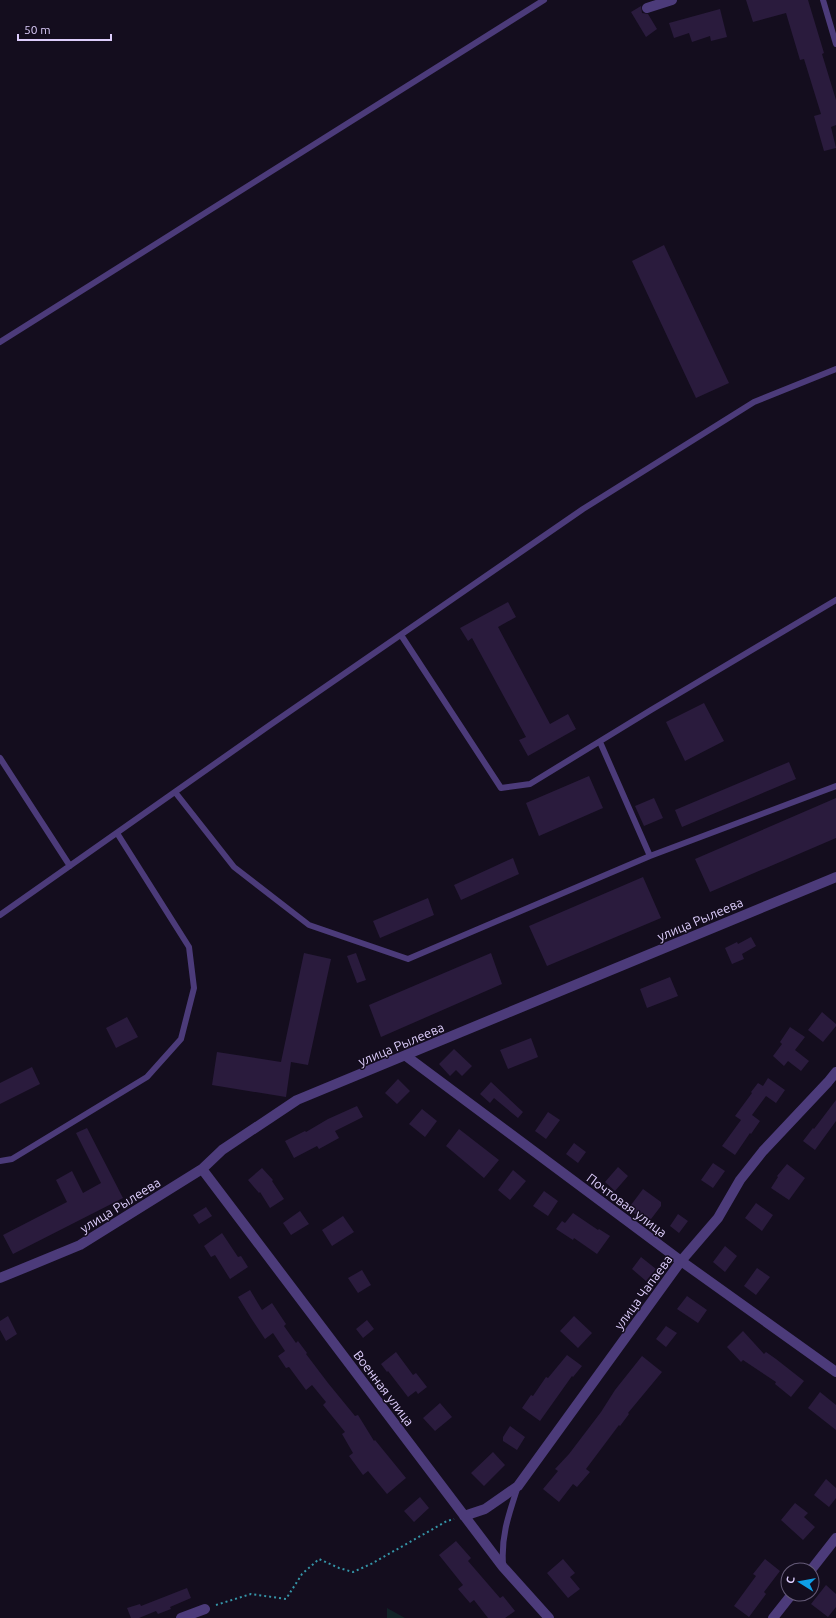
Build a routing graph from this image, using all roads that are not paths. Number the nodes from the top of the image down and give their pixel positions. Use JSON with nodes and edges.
{"nodes":[{"id":1,"x":544,"y":0,"type":"edge"},
{"id":2,"x":672,"y":0,"type":"edge"},
{"id":3,"x":823,"y":0,"type":"edge"},
{"id":4,"x":647,"y":8,"type":"dead end"},
{"id":5,"x":836,"y":44,"type":"edge"},
{"id":6,"x":0,"y":342,"type":"edge"},
{"id":7,"x":836,"y":370,"type":"edge"},
{"id":8,"x":836,"y":600,"type":"edge"},
{"id":9,"x":401,"y":635,"type":"junction"},
{"id":10,"x":600,"y":742,"type":"junction"},
{"id":11,"x":0,"y":758,"type":"edge"},
{"id":12,"x":836,"y":786,"type":"edge"},
{"id":13,"x":175,"y":792,"type":"junction"},
{"id":14,"x":117,"y":833,"type":"junction"},
{"id":15,"x":650,"y":856,"type":"junction"},
{"id":16,"x":70,"y":866,"type":"junction"},
{"id":17,"x":836,"y":877,"type":"edge"},
{"id":18,"x":0,"y":915,"type":"edge"},
{"id":19,"x":406,"y":1056,"type":"junction"},
{"id":20,"x":836,"y":1072,"type":"edge"},
{"id":21,"x":0,"y":1161,"type":"edge"},
{"id":22,"x":202,"y":1169,"type":"junction"},
{"id":23,"x":681,"y":1261,"type":"junction"},
{"id":24,"x":0,"y":1278,"type":"edge"},
{"id":25,"x":836,"y":1372,"type":"edge"},
{"id":26,"x":518,"y":1486,"type":"junction"},
{"id":27,"x":464,"y":1516,"type":"junction"},
{"id":28,"x":836,"y":1538,"type":"edge"},
{"id":29,"x":817,"y":1562,"type":"edge"},
{"id":30,"x":503,"y":1567,"type":"junction"},
{"id":31,"x":786,"y":1602,"type":"edge"},
{"id":32,"x":205,"y":1609,"type":"road end"},
{"id":33,"x":181,"y":1618,"type":"edge"},
{"id":34,"x":549,"y":1618,"type":"edge"},
{"id":35,"x":773,"y":1618,"type":"edge"}],
"edges":[{"from":1,"to":6,"type":"lane"},
{"from":2,"to":4,"type":"street"},
{"from":3,"to":5,"type":"lane"},
{"from":7,"to":9,"type":"lane"},
{"from":8,"to":10,"type":"lane"},
{"from":9,"to":10,"type":"lane"},
{"from":9,"to":13,"type":"lane"},
{"from":10,"to":15,"type":"lane"},
{"from":11,"to":16,"type":"lane"},
{"from":12,"to":15,"type":"lane"},
{"from":13,"to":14,"type":"lane"},
{"from":13,"to":15,"type":"lane"},
{"from":14,"to":16,"type":"lane"},
{"from":14,"to":21,"type":"lane"},
{"from":16,"to":18,"type":"lane"},
{"from":17,"to":19,"type":"street","name":"улица Рылеева"},
{"from":19,"to":22,"type":"street","name":"улица Рылеева"},
{"from":19,"to":23,"type":"street","name":"Почтовая улица"},
{"from":20,"to":23,"type":"street","name":"улица Чапаева"},
{"from":22,"to":24,"type":"street","name":"улица Рылеева"},
{"from":22,"to":27,"type":"street","name":"Военная улица"},
{"from":23,"to":25,"type":"street","name":"Почтовая улица"},
{"from":23,"to":26,"type":"street","name":"улица Чапаева"},
{"from":26,"to":27,"type":"street","name":"улица Чапаева"},
{"from":26,"to":30,"type":"lane"},
{"from":27,"to":30,"type":"street","name":"Военная улица"},
{"from":28,"to":29,"type":"street"},
{"from":30,"to":34,"type":"street","name":"Военная улица"},
{"from":31,"to":35,"type":"street"},
{"from":32,"to":33,"type":"street"}]}
